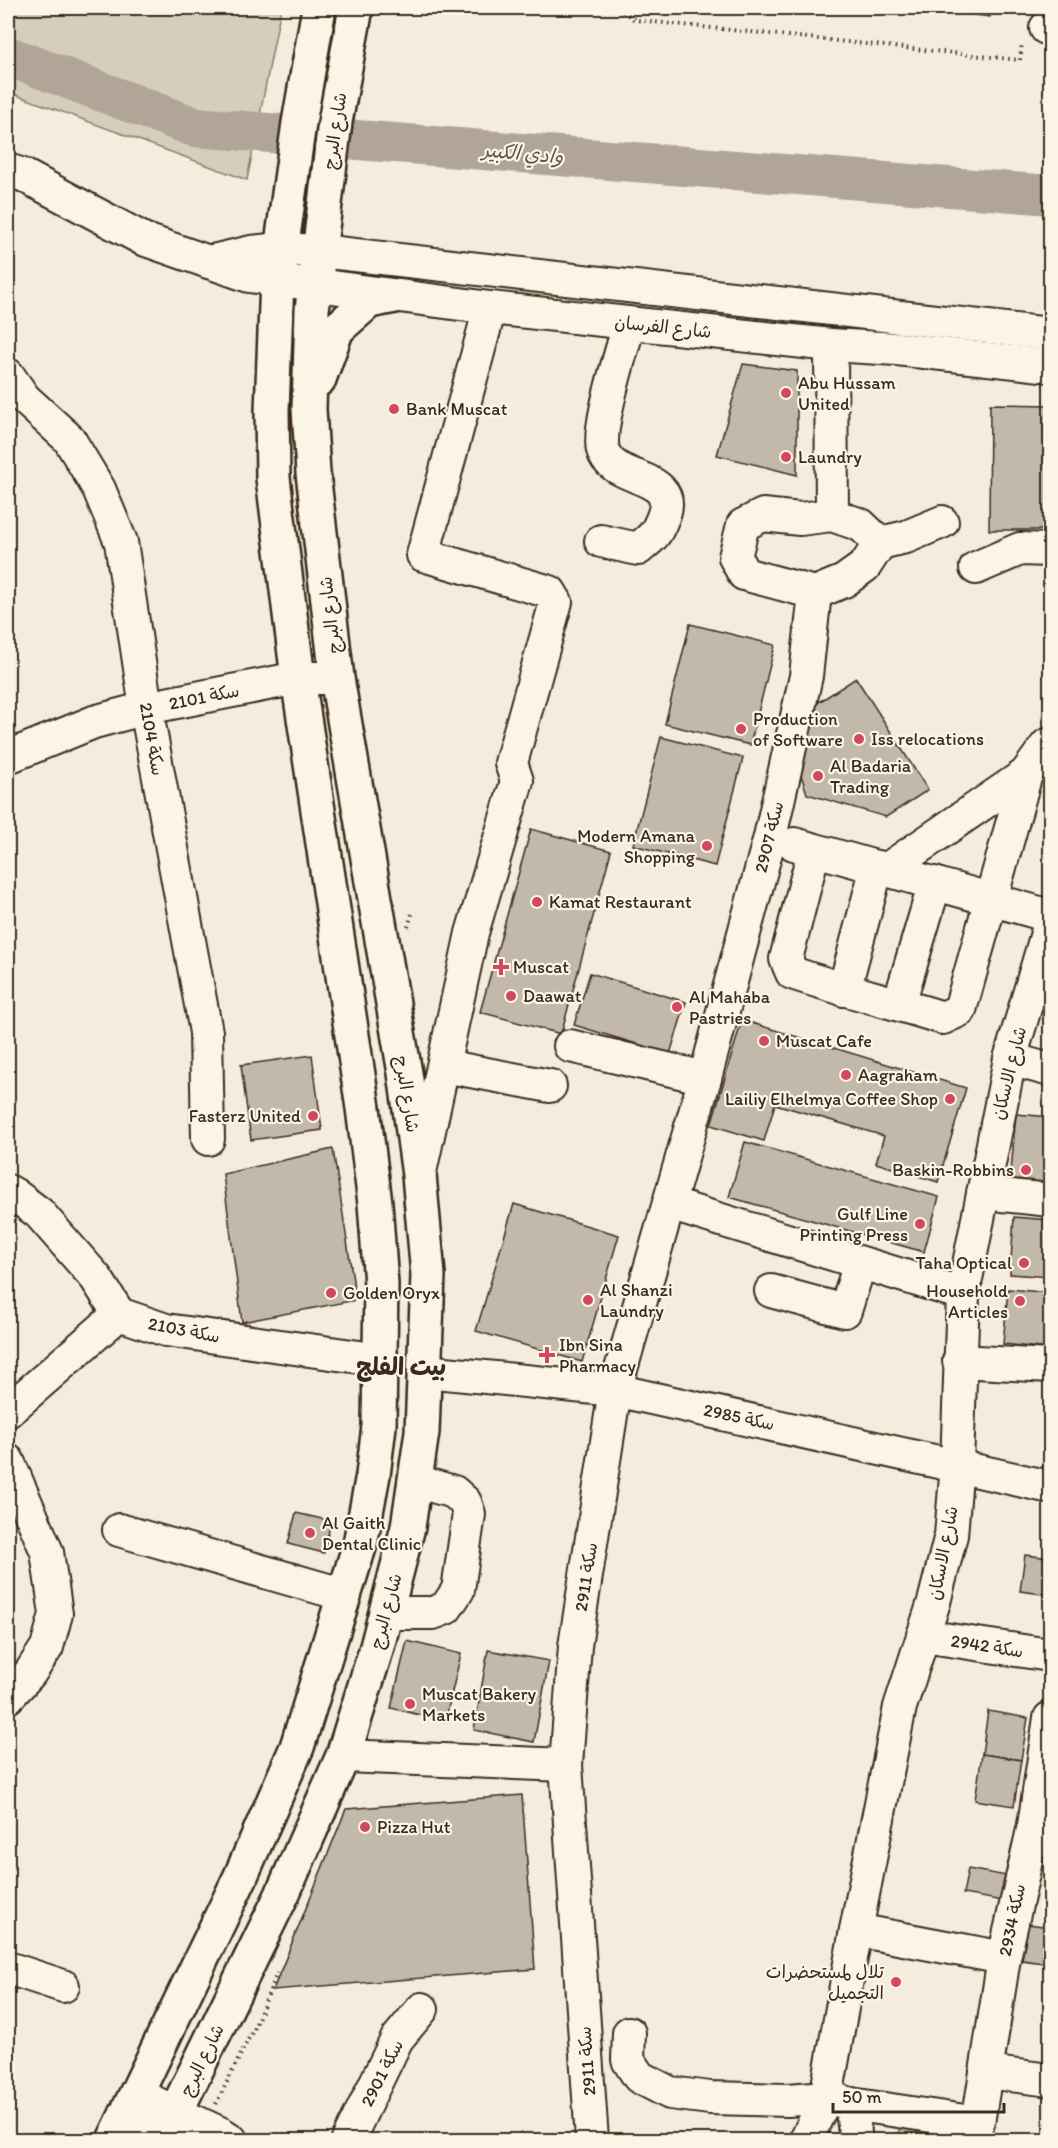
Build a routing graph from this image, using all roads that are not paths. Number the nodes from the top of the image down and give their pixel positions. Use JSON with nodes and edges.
{"nodes":[{"id":1,"x":319,"y":8,"type":"edge"},
{"id":2,"x":356,"y":8,"type":"edge"},
{"id":3,"x":8,"y":170,"type":"edge"},
{"id":4,"x":320,"y":251,"type":"junction"},
{"id":5,"x":279,"y":264,"type":"junction"},
{"id":6,"x":316,"y":285,"type":"junction"},
{"id":7,"x":395,"y":296,"type":"junction"},
{"id":8,"x":490,"y":308,"type":"junction"},
{"id":9,"x":629,"y":324,"type":"junction"},
{"id":10,"x":1050,"y":334,"type":"edge"},
{"id":11,"x":831,"y":345,"type":"junction"},
{"id":12,"x":1050,"y":366,"type":"edge"},
{"id":13,"x":8,"y":375,"type":"edge"},
{"id":14,"x":309,"y":409,"type":"junction"},
{"id":15,"x":832,"y":516,"type":"junction"},
{"id":16,"x":942,"y":522,"type":"dead end"},
{"id":17,"x":601,"y":541,"type":"dead end"},
{"id":18,"x":880,"y":543,"type":"junction"},
{"id":19,"x":1050,"y":550,"type":"edge"},
{"id":20,"x":976,"y":568,"type":"dead end"},
{"id":21,"x":815,"y":593,"type":"junction"},
{"id":22,"x":298,"y":678,"type":"junction"},
{"id":23,"x":337,"y":678,"type":"junction"},
{"id":24,"x":146,"y":708,"type":"junction"},
{"id":25,"x":1050,"y":744,"type":"edge"},
{"id":26,"x":8,"y":757,"type":"edge"},
{"id":27,"x":1026,"y":774,"type":"junction"},
{"id":28,"x":770,"y":837,"type":"junction"},
{"id":29,"x":814,"y":850,"type":"junction"},
{"id":30,"x":882,"y":869,"type":"junction"},
{"id":31,"x":935,"y":884,"type":"junction"},
{"id":32,"x":990,"y":899,"type":"junction"},
{"id":33,"x":1050,"y":916,"type":"edge"},
{"id":34,"x":1050,"y":923,"type":"edge"},
{"id":35,"x":844,"y":990,"type":"junction"},
{"id":36,"x":899,"y":1004,"type":"junction"},
{"id":37,"x":570,"y":1046,"type":"dead end"},
{"id":38,"x":1010,"y":1059,"type":"junction"},
{"id":39,"x":444,"y":1066,"type":"junction"},
{"id":40,"x":1050,"y":1070,"type":"edge"},
{"id":41,"x":705,"y":1078,"type":"junction"},
{"id":42,"x":550,"y":1086,"type":"dead end"},
{"id":43,"x":208,"y":1139,"type":"dead end"},
{"id":44,"x":419,"y":1175,"type":"junction"},
{"id":45,"x":8,"y":1191,"type":"edge"},
{"id":46,"x":983,"y":1193,"type":"junction"},
{"id":47,"x":1050,"y":1200,"type":"edge"},
{"id":48,"x":669,"y":1204,"type":"junction"},
{"id":49,"x":860,"y":1263,"type":"junction"},
{"id":50,"x":771,"y":1291,"type":"dead end"},
{"id":51,"x":963,"y":1294,"type":"junction"},
{"id":52,"x":119,"y":1314,"type":"junction"},
{"id":53,"x":381,"y":1360,"type":"junction"},
{"id":54,"x":959,"y":1361,"type":"junction"},
{"id":55,"x":1050,"y":1366,"type":"edge"},
{"id":56,"x":425,"y":1371,"type":"junction"},
{"id":57,"x":615,"y":1390,"type":"junction"},
{"id":58,"x":8,"y":1411,"type":"edge"},
{"id":59,"x":8,"y":1461,"type":"edge"},
{"id":60,"x":957,"y":1465,"type":"junction"},
{"id":61,"x":414,"y":1481,"type":"junction"},
{"id":62,"x":1050,"y":1487,"type":"edge"},
{"id":63,"x":119,"y":1530,"type":"dead end"},
{"id":64,"x":345,"y":1595,"type":"junction"},
{"id":65,"x":386,"y":1613,"type":"junction"},
{"id":66,"x":923,"y":1636,"type":"junction"},
{"id":67,"x":1050,"y":1655,"type":"edge"},
{"id":68,"x":8,"y":1697,"type":"edge"},
{"id":69,"x":1050,"y":1718,"type":"edge"},
{"id":70,"x":343,"y":1756,"type":"junction"},
{"id":71,"x":566,"y":1765,"type":"junction"},
{"id":72,"x":1042,"y":1828,"type":"edge"},
{"id":73,"x":856,"y":1930,"type":"junction"},
{"id":74,"x":1004,"y":1958,"type":"junction"},
{"id":75,"x":8,"y":1968,"type":"edge"},
{"id":76,"x":63,"y":1986,"type":"dead end"},
{"id":77,"x":422,"y":2009,"type":"dead end"},
{"id":78,"x":629,"y":2033,"type":"dead end"},
{"id":79,"x":986,"y":2072,"type":"junction"},
{"id":80,"x":1050,"y":2080,"type":"edge"},
{"id":81,"x":838,"y":2100,"type":"junction"},
{"id":82,"x":125,"y":2117,"type":"edge"},
{"id":83,"x":170,"y":2132,"type":"edge"},
{"id":84,"x":231,"y":2140,"type":"edge"},
{"id":85,"x":348,"y":2140,"type":"edge"},
{"id":86,"x":592,"y":2140,"type":"edge"},
{"id":87,"x":806,"y":2140,"type":"edge"},
{"id":88,"x":856,"y":2140,"type":"edge"}],
"edges":[{"from":1,"to":5,"type":"main road","name":"شارع البرج"},
{"from":2,"to":4,"type":"main road","name":"شارع البرج"},
{"from":3,"to":5,"type":"street"},
{"from":4,"to":5,"type":"street","name":"شارع الفرسان"},
{"from":4,"to":6,"type":"main road","name":"شارع البرج"},
{"from":4,"to":10,"type":"street","name":"شارع الفرسان"},
{"from":5,"to":6,"type":"street","name":"شارع الفرسان"},
{"from":5,"to":22,"type":"main road","name":"شارع البرج"},
{"from":6,"to":7,"type":"street","name":"شارع الفرسان"},
{"from":6,"to":14,"type":"main road","name":"شارع البرج"},
{"from":7,"to":8,"type":"street","name":"شارع الفرسان"},
{"from":7,"to":14,"type":"main road"},
{"from":8,"to":9,"type":"street","name":"شارع الفرسان"},
{"from":8,"to":39,"type":"street"},
{"from":9,"to":11,"type":"street","name":"شارع الفرسان"},
{"from":9,"to":17,"type":"street"},
{"from":11,"to":12,"type":"street","name":"شارع الفرسان"},
{"from":11,"to":15,"type":"street"},
{"from":13,"to":24,"type":"street","name":"سكة 2104"},
{"from":14,"to":23,"type":"main road","name":"شارع البرج"},
{"from":15,"to":18,"type":"street"},
{"from":15,"to":21,"type":"street"},
{"from":16,"to":18,"type":"street"},
{"from":18,"to":21,"type":"street"},
{"from":19,"to":20,"type":"street"},
{"from":21,"to":28,"type":"street","name":"سكة 2907"},
{"from":22,"to":23,"type":"street","name":"سكة 2101"},
{"from":22,"to":24,"type":"street","name":"سكة 2101"},
{"from":22,"to":53,"type":"main road","name":"شارع البرج"},
{"from":23,"to":44,"type":"main road","name":"شارع البرج"},
{"from":24,"to":26,"type":"street","name":"سكة 2101"},
{"from":24,"to":43,"type":"street","name":"سكة 2104"},
{"from":25,"to":27,"type":"street"},
{"from":27,"to":30,"type":"street"},
{"from":27,"to":32,"type":"street"},
{"from":28,"to":29,"type":"street"},
{"from":28,"to":41,"type":"street","name":"سكة 2907"},
{"from":29,"to":30,"type":"street"},
{"from":29,"to":35,"type":"street"},
{"from":30,"to":31,"type":"street"},
{"from":30,"to":35,"type":"street"},
{"from":31,"to":32,"type":"street"},
{"from":31,"to":36,"type":"street"},
{"from":32,"to":33,"type":"street"},
{"from":32,"to":36,"type":"street"},
{"from":34,"to":38,"type":"street","name":"شارع الاسكان"},
{"from":35,"to":36,"type":"street"},
{"from":37,"to":41,"type":"street"},
{"from":38,"to":40,"type":"street"},
{"from":38,"to":46,"type":"street","name":"شارع الاسكان"},
{"from":39,"to":42,"type":"street"},
{"from":39,"to":44,"type":"street"},
{"from":41,"to":48,"type":"street","name":"سكة 2907"},
{"from":44,"to":56,"type":"main road","name":"شارع البرج"},
{"from":45,"to":52,"type":"street"},
{"from":46,"to":47,"type":"street"},
{"from":46,"to":51,"type":"street","name":"شارع الاسكان"},
{"from":48,"to":49,"type":"street"},
{"from":48,"to":57,"type":"street","name":"سكة 2907"},
{"from":49,"to":50,"type":"street"},
{"from":49,"to":51,"type":"street"},
{"from":51,"to":54,"type":"street","name":"شارع الاسكان"},
{"from":52,"to":53,"type":"street","name":"سكة 2103"},
{"from":52,"to":58,"type":"street"},
{"from":53,"to":64,"type":"main road","name":"شارع البرج"},
{"from":54,"to":55,"type":"street"},
{"from":54,"to":60,"type":"street","name":"شارع الاسكان"},
{"from":56,"to":57,"type":"street","name":"سكة 2985"},
{"from":56,"to":61,"type":"main road","name":"شارع البرج"},
{"from":57,"to":60,"type":"street","name":"سكة 2985"},
{"from":57,"to":71,"type":"street","name":"سكة 2911"},
{"from":59,"to":68,"type":"street"},
{"from":60,"to":62,"type":"street","name":"سكة 2985"},
{"from":60,"to":66,"type":"street","name":"شارع الاسكان"},
{"from":61,"to":65,"type":"main road","name":"شارع البرج"},
{"from":61,"to":65,"type":"street"},
{"from":63,"to":64,"type":"street"},
{"from":64,"to":82,"type":"main road","name":"شارع البرج"},
{"from":65,"to":70,"type":"main road","name":"شارع البرج"},
{"from":66,"to":67,"type":"street","name":"سكة 2942"},
{"from":66,"to":73,"type":"street","name":"شارع الاسكان"},
{"from":69,"to":72,"type":"street","name":"سكة 2934"},
{"from":70,"to":71,"type":"street"},
{"from":70,"to":83,"type":"main road","name":"شارع البرج"},
{"from":71,"to":86,"type":"street","name":"سكة 2911"},
{"from":72,"to":74,"type":"street","name":"سكة 2934"},
{"from":73,"to":74,"type":"street"},
{"from":73,"to":81,"type":"street","name":"شارع الاسكان"},
{"from":74,"to":79,"type":"street","name":"سكة 2934"},
{"from":75,"to":76,"type":"street"},
{"from":77,"to":85,"type":"street","name":"سكة 2901"},
{"from":78,"to":81,"type":"street"},
{"from":79,"to":80,"type":"street"},
{"from":79,"to":81,"type":"street","name":"سكة 2934"},
{"from":81,"to":87,"type":"street","name":"شارع الاسكان"},
{"from":81,"to":88,"type":"street"},
{"from":82,"to":83,"type":"street"},
{"from":83,"to":84,"type":"street"}]}
